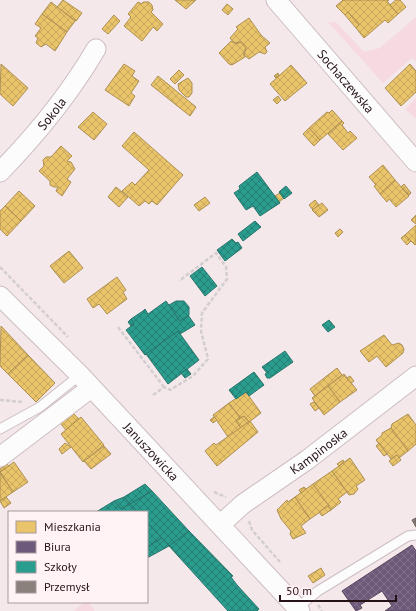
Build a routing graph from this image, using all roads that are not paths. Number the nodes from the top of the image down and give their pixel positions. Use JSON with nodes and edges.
{"nodes":[{"id":1,"x":276,"y":0,"type":"edge"},
{"id":2,"x":96,"y":49,"type":"dead end"},
{"id":3,"x":416,"y":162,"type":"edge"},
{"id":4,"x":0,"y":172,"type":"edge"},
{"id":5,"x":0,"y":296,"type":"edge"},
{"id":6,"x":416,"y":376,"type":"edge"},
{"id":7,"x":86,"y":382,"type":"junction"},
{"id":8,"x":0,"y":429,"type":"edge"},
{"id":9,"x":0,"y":457,"type":"edge"},
{"id":10,"x":221,"y":524,"type":"junction"},
{"id":11,"x":416,"y":535,"type":"edge"},
{"id":12,"x":299,"y":609,"type":"edge"}],
"edges":[{"from":1,"to":3,"type":"street","name":"Sochaczewska"},
{"from":2,"to":4,"type":"street","name":"Sokola"},
{"from":5,"to":7,"type":"street","name":"Januszowicka"},
{"from":6,"to":10,"type":"street","name":"Kampinoska"},
{"from":7,"to":8,"type":"lane"},
{"from":7,"to":9,"type":"street"},
{"from":7,"to":10,"type":"street","name":"Januszowicka"},
{"from":10,"to":12,"type":"street","name":"Januszowicka"},
{"from":11,"to":12,"type":"lane"}]}
